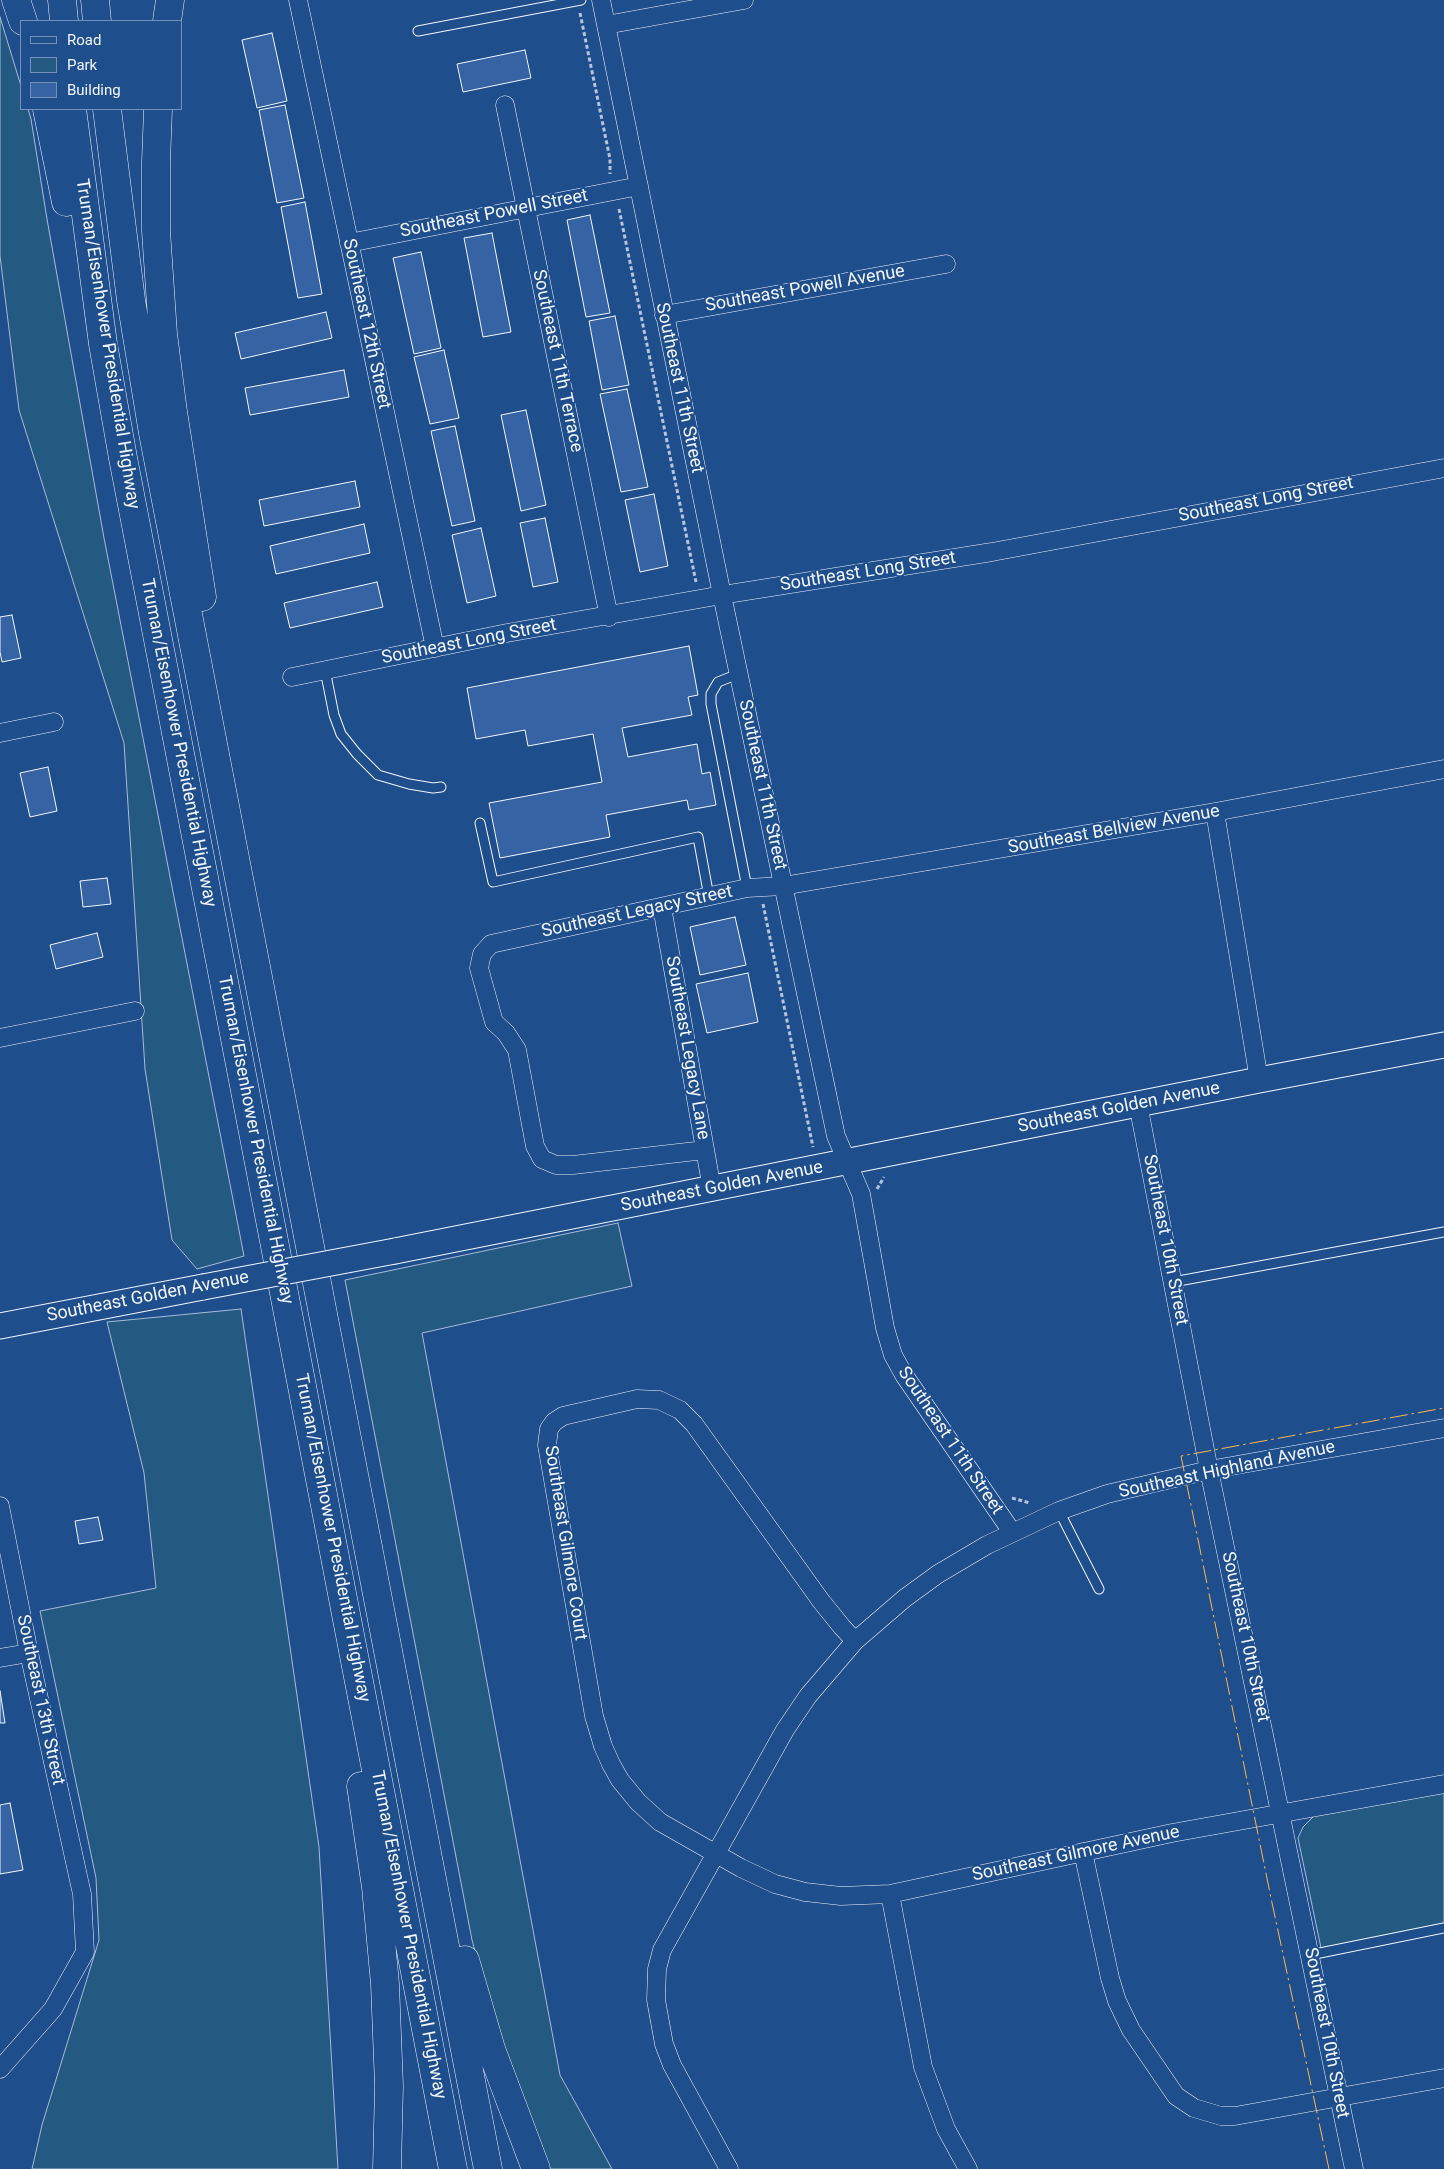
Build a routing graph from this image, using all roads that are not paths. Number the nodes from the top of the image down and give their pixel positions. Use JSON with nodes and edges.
{"nodes":[{"id":1,"x":16,"y":0,"type":"edge"},
{"id":2,"x":62,"y":0,"type":"edge"},
{"id":3,"x":95,"y":0,"type":"edge"},
{"id":4,"x":170,"y":0,"type":"edge"},
{"id":5,"x":298,"y":0,"type":"edge"},
{"id":6,"x":579,"y":0,"type":"edge"},
{"id":7,"x":602,"y":0,"type":"edge"},
{"id":8,"x":744,"y":0,"type":"edge"},
{"id":9,"x":23,"y":20,"type":"edge"},
{"id":10,"x":64,"y":20,"type":"edge"},
{"id":11,"x":97,"y":20,"type":"edge"},
{"id":12,"x":167,"y":20,"type":"edge"},
{"id":13,"x":606,"y":25,"type":"junction"},
{"id":14,"x":418,"y":31,"type":"dead end"},
{"id":15,"x":505,"y":104,"type":"dead end"},
{"id":16,"x":47,"y":110,"type":"edge"},
{"id":17,"x":72,"y":110,"type":"edge"},
{"id":18,"x":107,"y":110,"type":"edge"},
{"id":19,"x":158,"y":110,"type":"edge"},
{"id":20,"x":638,"y":186,"type":"junction"},
{"id":21,"x":526,"y":208,"type":"junction"},
{"id":22,"x":349,"y":243,"type":"junction"},
{"id":23,"x":946,"y":264,"type":"dead end"},
{"id":24,"x":664,"y":315,"type":"junction"},
{"id":25,"x":103,"y":344,"type":"junction"},
{"id":26,"x":1444,"y":468,"type":"edge"},
{"id":27,"x":722,"y":595,"type":"junction"},
{"id":28,"x":609,"y":617,"type":"junction"},
{"id":29,"x":434,"y":648,"type":"junction"},
{"id":30,"x":325,"y":670,"type":"junction"},
{"id":31,"x":738,"y":674,"type":"junction"},
{"id":32,"x":292,"y":677,"type":"dead end"},
{"id":33,"x":54,"y":722,"type":"dead end"},
{"id":34,"x":0,"y":733,"type":"edge"},
{"id":35,"x":1444,"y":770,"type":"edge"},
{"id":36,"x":218,"y":773,"type":"junction"},
{"id":37,"x":440,"y":787,"type":"dead end"},
{"id":38,"x":1215,"y":812,"type":"junction"},
{"id":39,"x":480,"y":822,"type":"dead end"},
{"id":40,"x":783,"y":886,"type":"junction"},
{"id":41,"x":748,"y":888,"type":"junction"},
{"id":42,"x":709,"y":897,"type":"junction"},
{"id":43,"x":662,"y":907,"type":"junction"},
{"id":44,"x":135,"y":1012,"type":"dead end"},
{"id":45,"x":0,"y":1038,"type":"edge"},
{"id":46,"x":1444,"y":1045,"type":"edge"},
{"id":47,"x":1259,"y":1080,"type":"junction"},
{"id":48,"x":1138,"y":1104,"type":"junction"},
{"id":49,"x":705,"y":1150,"type":"junction"},
{"id":50,"x":846,"y":1163,"type":"junction"},
{"id":51,"x":712,"y":1189,"type":"junction"},
{"id":52,"x":1444,"y":1232,"type":"edge"},
{"id":53,"x":1173,"y":1282,"type":"junction"},
{"id":54,"x":0,"y":1326,"type":"edge"},
{"id":55,"x":1444,"y":1428,"type":"edge"},
{"id":56,"x":1210,"y":1470,"type":"junction"},
{"id":57,"x":0,"y":1506,"type":"edge"},
{"id":58,"x":1059,"y":1511,"type":"junction"},
{"id":59,"x":1012,"y":1532,"type":"junction"},
{"id":60,"x":336,"y":1561,"type":"junction"},
{"id":61,"x":1099,"y":1589,"type":"dead end"},
{"id":62,"x":855,"y":1640,"type":"junction"},
{"id":63,"x":29,"y":1653,"type":"junction"},
{"id":64,"x":0,"y":1658,"type":"edge"},
{"id":65,"x":410,"y":1769,"type":"junction"},
{"id":66,"x":1444,"y":1784,"type":"edge"},
{"id":67,"x":1282,"y":1812,"type":"junction"},
{"id":68,"x":1083,"y":1852,"type":"junction"},
{"id":69,"x":715,"y":1853,"type":"junction"},
{"id":70,"x":890,"y":1894,"type":"junction"},
{"id":71,"x":1444,"y":1928,"type":"edge"},
{"id":72,"x":1310,"y":1955,"type":"junction"},
{"id":73,"x":0,"y":2069,"type":"edge"},
{"id":74,"x":1444,"y":2078,"type":"edge"},
{"id":75,"x":1339,"y":2098,"type":"junction"},
{"id":76,"x":387,"y":2169,"type":"edge"},
{"id":77,"x":453,"y":2169,"type":"edge"},
{"id":78,"x":488,"y":2169,"type":"edge"},
{"id":79,"x":536,"y":2169,"type":"edge"},
{"id":80,"x":729,"y":2169,"type":"edge"},
{"id":81,"x":968,"y":2169,"type":"edge"},
{"id":82,"x":1354,"y":2169,"type":"edge"}],
"edges":[{"from":1,"to":9,"type":"highway"},
{"from":2,"to":10,"type":"highway"},
{"from":3,"to":11,"type":"highway"},
{"from":4,"to":12,"type":"highway"},
{"from":5,"to":22,"type":"street","name":"Southeast 12th Street"},
{"from":6,"to":14,"type":"lane"},
{"from":7,"to":13,"type":"street","name":"Southeast 11th Street"},
{"from":8,"to":13,"type":"street"},
{"from":13,"to":20,"type":"street","name":"Southeast 11th Street"},
{"from":15,"to":21,"type":"street","name":"Southeast 11th Terrace"},
{"from":16,"to":25,"type":"highway"},
{"from":17,"to":25,"type":"highway","name":"Truman/Eisenhower Presidential Highway"},
{"from":18,"to":36,"type":"highway","name":"Truman/Eisenhower Presidential Highway"},
{"from":19,"to":36,"type":"highway"},
{"from":20,"to":21,"type":"street","name":"Southeast Powell Street"},
{"from":20,"to":24,"type":"street","name":"Southeast 11th Street"},
{"from":21,"to":22,"type":"street","name":"Southeast Powell Street"},
{"from":21,"to":28,"type":"street","name":"Southeast 11th Terrace"},
{"from":22,"to":29,"type":"street","name":"Southeast 12th Street"},
{"from":23,"to":24,"type":"street","name":"Southeast Powell Avenue"},
{"from":24,"to":27,"type":"street","name":"Southeast 11th Street"},
{"from":25,"to":60,"type":"highway","name":"Truman/Eisenhower Presidential Highway"},
{"from":26,"to":27,"type":"street","name":"Southeast Long Street"},
{"from":27,"to":28,"type":"street","name":"Southeast Long Street"},
{"from":27,"to":31,"type":"street","name":"Southeast 11th Street"},
{"from":28,"to":29,"type":"street","name":"Southeast Long Street"},
{"from":29,"to":30,"type":"street","name":"Southeast Long Street"},
{"from":30,"to":32,"type":"street","name":"Southeast Long Street"},
{"from":30,"to":37,"type":"lane"},
{"from":31,"to":40,"type":"street","name":"Southeast 11th Street"},
{"from":31,"to":41,"type":"lane"},
{"from":33,"to":34,"type":"street"},
{"from":35,"to":38,"type":"street","name":"Southeast Bellview Avenue"},
{"from":36,"to":65,"type":"highway","name":"Truman/Eisenhower Presidential Highway"},
{"from":38,"to":40,"type":"street","name":"Southeast Bellview Avenue"},
{"from":38,"to":47,"type":"street"},
{"from":39,"to":42,"type":"lane"},
{"from":40,"to":41,"type":"street","name":"Southeast Legacy Street"},
{"from":40,"to":50,"type":"street","name":"Southeast 11th Street"},
{"from":41,"to":42,"type":"street","name":"Southeast Legacy Street"},
{"from":42,"to":43,"type":"street","name":"Southeast Legacy Street"},
{"from":43,"to":49,"type":"street","name":"Southeast Legacy Lane"},
{"from":43,"to":49,"type":"street","name":"Southeast Legacy Street"},
{"from":44,"to":45,"type":"street"},
{"from":46,"to":47,"type":"street","name":"Southeast Golden Avenue"},
{"from":47,"to":48,"type":"street","name":"Southeast Golden Avenue"},
{"from":48,"to":50,"type":"street","name":"Southeast Golden Avenue"},
{"from":48,"to":53,"type":"street","name":"Southeast 10th Street"},
{"from":49,"to":51,"type":"street","name":"Southeast Legacy Lane"},
{"from":50,"to":51,"type":"street","name":"Southeast Golden Avenue"},
{"from":50,"to":59,"type":"street","name":"Southeast 11th Street"},
{"from":51,"to":54,"type":"street","name":"Southeast Golden Avenue","bridge":true},
{"from":52,"to":53,"type":"lane"},
{"from":53,"to":56,"type":"street","name":"Southeast 10th Street"},
{"from":55,"to":56,"type":"street","name":"Southeast Highland Avenue"},
{"from":56,"to":58,"type":"street","name":"Southeast Highland Avenue"},
{"from":56,"to":67,"type":"street","name":"Southeast 10th Street"},
{"from":57,"to":63,"type":"street","name":"Southeast 13th Street"},
{"from":58,"to":59,"type":"street","name":"Southeast Highland Avenue"},
{"from":58,"to":61,"type":"lane"},
{"from":59,"to":62,"type":"street","name":"Southeast Highland Avenue"},
{"from":60,"to":76,"type":"highway"},
{"from":60,"to":77,"type":"highway","name":"Truman/Eisenhower Presidential Highway"},
{"from":62,"to":69,"type":"street","name":"Southeast Highland Avenue"},
{"from":62,"to":69,"type":"street","name":"Southeast Gilmore Court"},
{"from":63,"to":64,"type":"street"},
{"from":63,"to":73,"type":"street","name":"Southeast 13th Street"},
{"from":65,"to":78,"type":"highway","name":"Truman/Eisenhower Presidential Highway"},
{"from":65,"to":79,"type":"highway"},
{"from":66,"to":67,"type":"street","name":"Southeast Gilmore Avenue"},
{"from":67,"to":68,"type":"street","name":"Southeast Gilmore Avenue"},
{"from":67,"to":72,"type":"street","name":"Southeast 10th Street"},
{"from":68,"to":70,"type":"street","name":"Southeast Gilmore Avenue"},
{"from":68,"to":75,"type":"street"},
{"from":69,"to":70,"type":"street","name":"Southeast Gilmore Avenue"},
{"from":69,"to":80,"type":"street","name":"Southeast Highland Avenue"},
{"from":70,"to":81,"type":"street"},
{"from":71,"to":72,"type":"lane"},
{"from":72,"to":75,"type":"street","name":"Southeast 10th Street"},
{"from":74,"to":75,"type":"street"},
{"from":75,"to":82,"type":"street","name":"Southeast 10th Street"}]}
